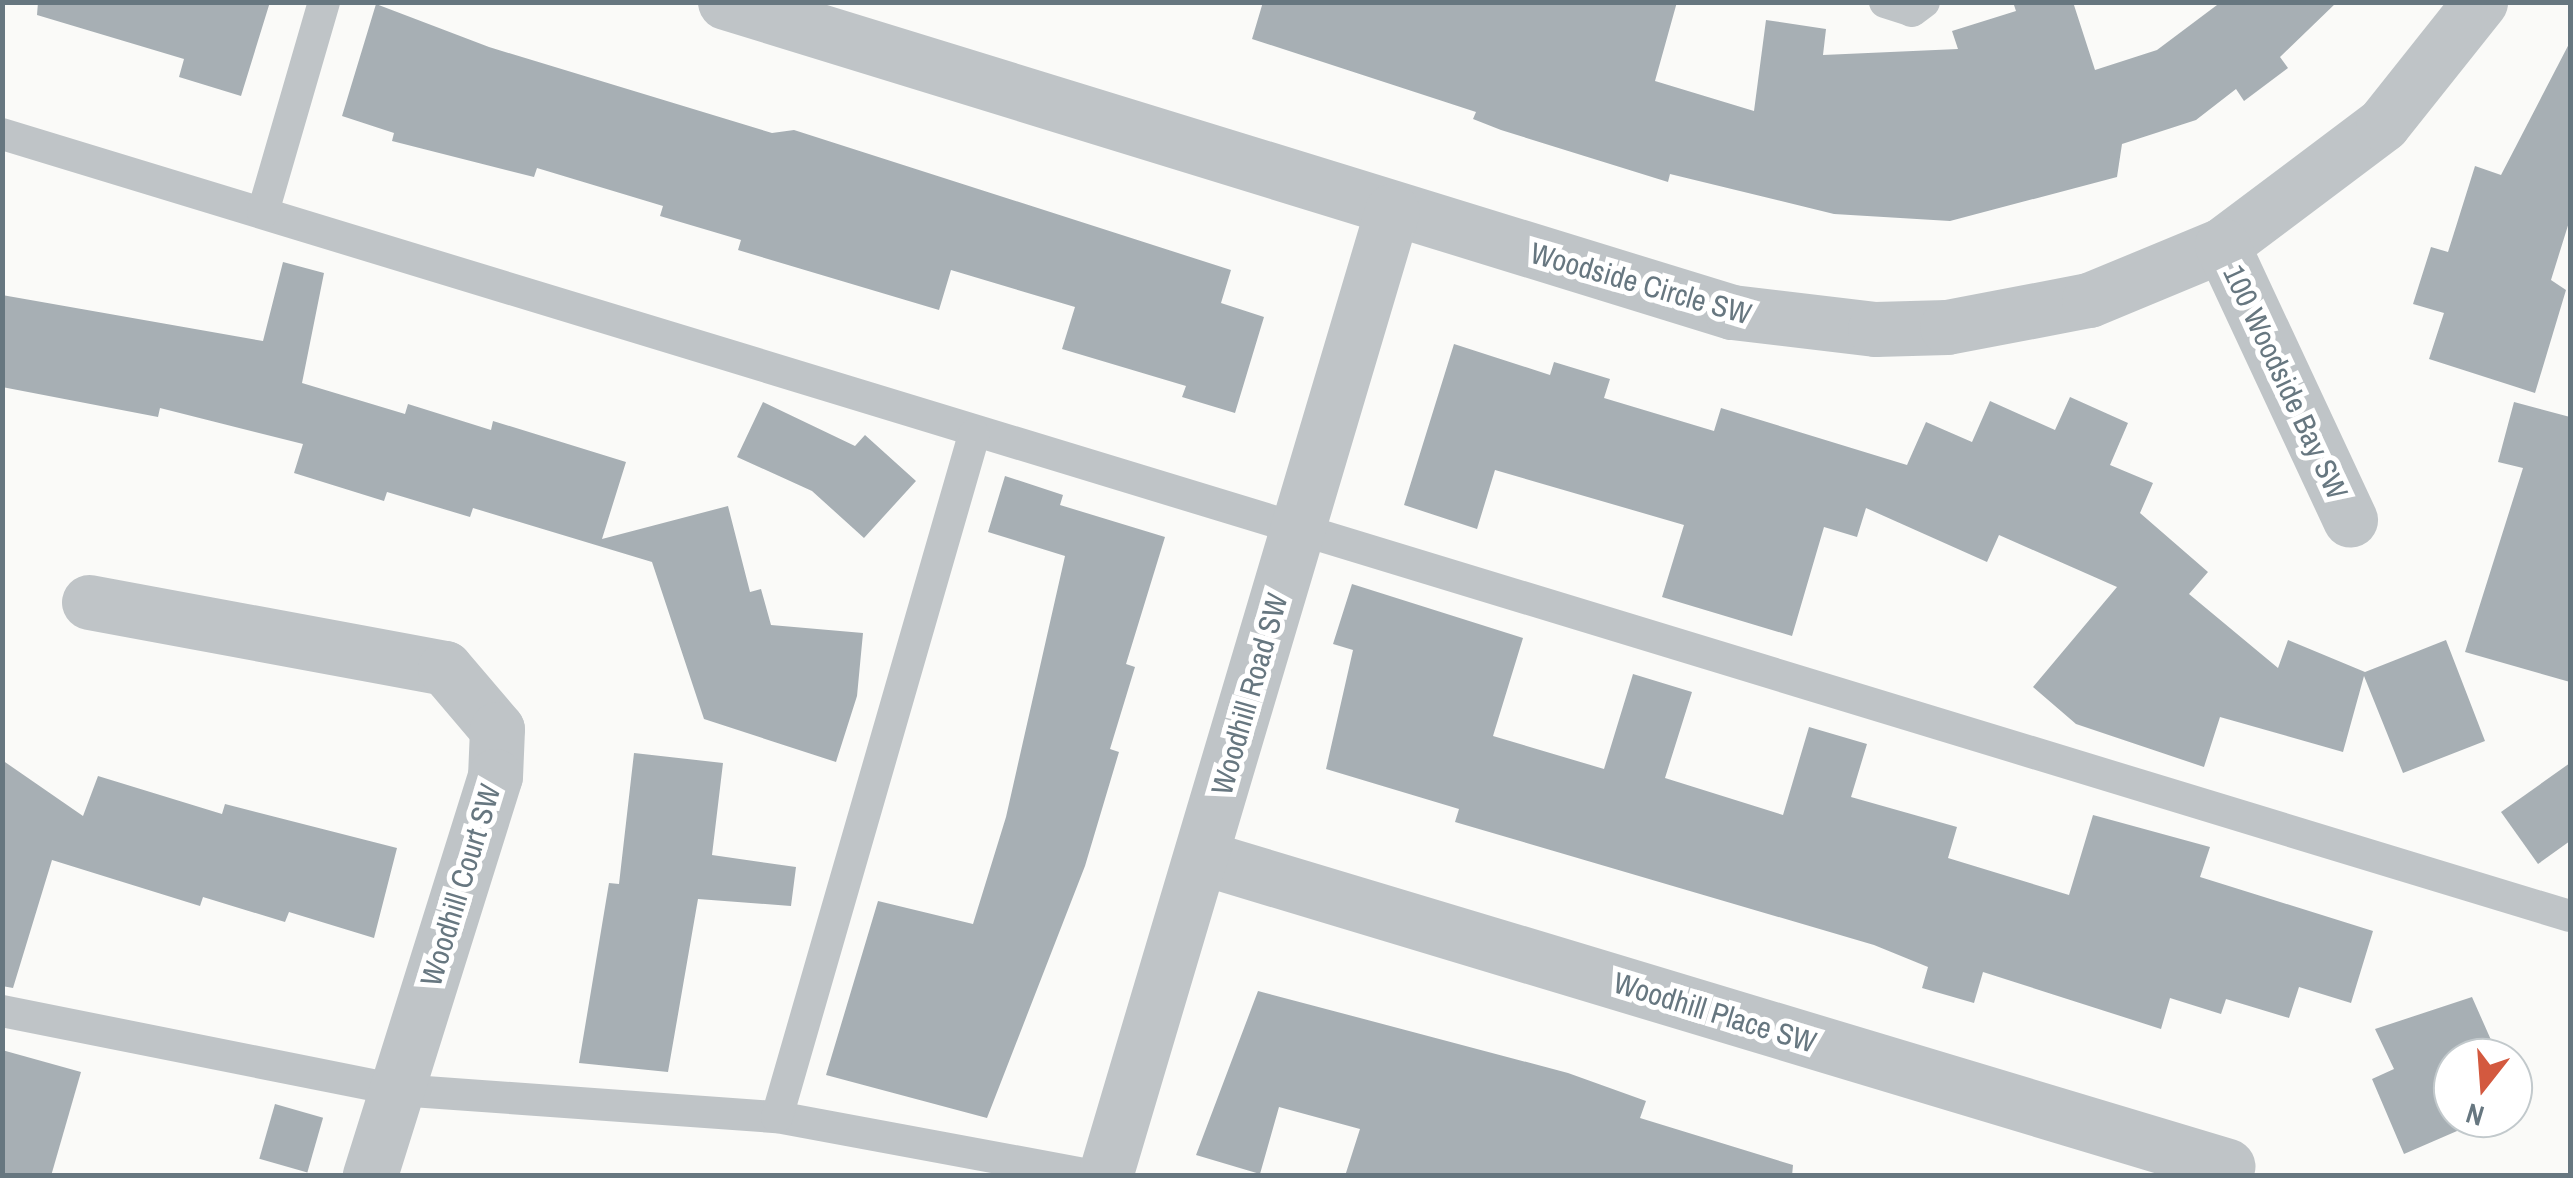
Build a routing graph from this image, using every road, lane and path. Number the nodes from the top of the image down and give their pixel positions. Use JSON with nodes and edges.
{"nodes":[{"id":1,"x":324,"y":2,"type":"edge"},
{"id":2,"x":724,"y":2,"type":"edge"},
{"id":3,"x":1885,"y":2,"type":"edge"},
{"id":4,"x":1924,"y":2,"type":"edge"},
{"id":5,"x":2480,"y":2,"type":"edge"},
{"id":6,"x":2,"y":134,"type":"edge"},
{"id":7,"x":1392,"y":211,"type":"junction"},
{"id":8,"x":263,"y":212,"type":"junction"},
{"id":9,"x":2222,"y":245,"type":"junction"},
{"id":10,"x":974,"y":435,"type":"junction"},
{"id":11,"x":2350,"y":520,"type":"dead end"},
{"id":12,"x":1298,"y":527,"type":"junction"},
{"id":13,"x":89,"y":602,"type":"dead end"},
{"id":14,"x":1201,"y":857,"type":"junction"},
{"id":15,"x":2570,"y":916,"type":"edge"},
{"id":16,"x":2,"y":1011,"type":"edge"},
{"id":17,"x":398,"y":1090,"type":"junction"},
{"id":18,"x":777,"y":1118,"type":"junction"},
{"id":19,"x":2228,"y":1166,"type":"dead end"},
{"id":20,"x":370,"y":1176,"type":"edge"},
{"id":21,"x":1096,"y":1176,"type":"edge"},
{"id":22,"x":1104,"y":1176,"type":"edge"}],
"edges":[{"from":1,"to":8,"type":"lane"},
{"from":2,"to":7,"type":"street","name":"Woodside Circle SW"},
{"from":3,"to":4,"type":"lane"},
{"from":5,"to":9,"type":"street","name":"Woodside Circle SW"},
{"from":6,"to":8,"type":"lane"},
{"from":7,"to":9,"type":"street","name":"Woodside Circle SW"},
{"from":7,"to":12,"type":"street","name":"Woodhill Road SW"},
{"from":8,"to":10,"type":"lane"},
{"from":9,"to":11,"type":"street","name":"100 Woodside Bay SW"},
{"from":10,"to":12,"type":"lane"},
{"from":10,"to":18,"type":"lane"},
{"from":12,"to":14,"type":"street","name":"Woodhill Road SW"},
{"from":12,"to":15,"type":"lane"},
{"from":13,"to":17,"type":"street","name":"Woodhill Court SW"},
{"from":14,"to":19,"type":"street","name":"Woodhill Place SW"},
{"from":14,"to":22,"type":"street","name":"Woodhill Road SW"},
{"from":16,"to":17,"type":"lane"},
{"from":17,"to":18,"type":"lane"},
{"from":17,"to":20,"type":"street","name":"Woodhill Court SW"},
{"from":18,"to":21,"type":"lane"}]}
